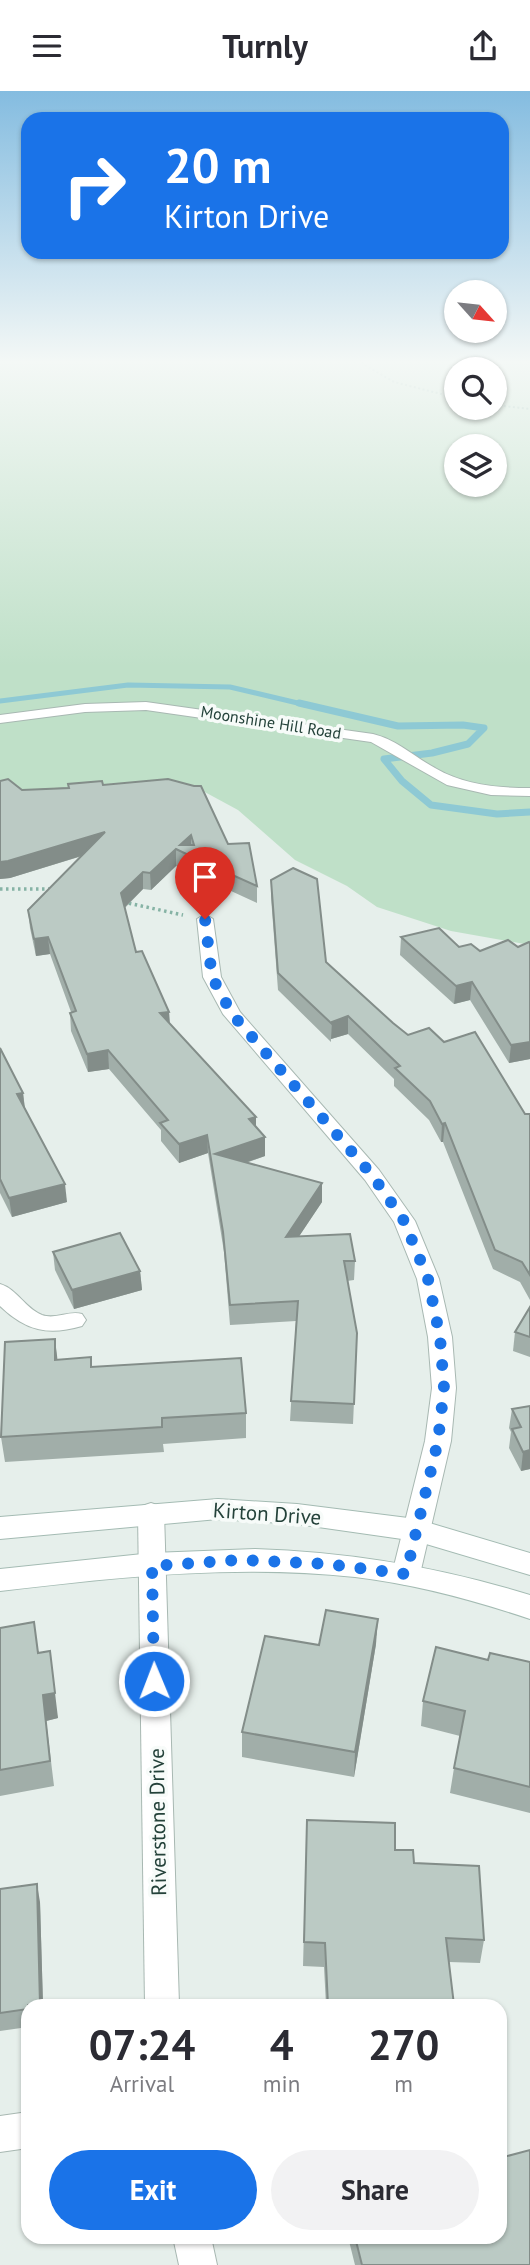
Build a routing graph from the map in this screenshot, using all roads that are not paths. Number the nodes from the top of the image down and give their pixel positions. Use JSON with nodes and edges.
{"nodes":[{"id":1,"x":0,"y":719,"type":"edge"},
{"id":2,"x":530,"y":792,"type":"edge"},
{"id":3,"x":205,"y":919,"type":"road end"},
{"id":4,"x":0,"y":1292,"type":"edge"},
{"id":5,"x":74,"y":1320,"type":"dead end"},
{"id":6,"x":150,"y":1513,"type":"junction"},
{"id":7,"x":0,"y":1528,"type":"edge"},
{"id":8,"x":416,"y":1530,"type":"junction"},
{"id":9,"x":530,"y":1564,"type":"edge"},
{"id":10,"x":152,"y":1566,"type":"junction"},
{"id":11,"x":406,"y":1574,"type":"junction"},
{"id":12,"x":0,"y":1580,"type":"edge"},
{"id":13,"x":530,"y":1607,"type":"edge"},
{"id":14,"x":162,"y":1999,"type":"edge"},
{"id":15,"x":21,"y":2131,"type":"edge"},
{"id":16,"x":0,"y":2134,"type":"edge"},
{"id":17,"x":194,"y":2244,"type":"edge"},
{"id":18,"x":198,"y":2265,"type":"edge"}],
"edges":[{"from":1,"to":2,"type":"street","name":"Moonshine Hill Road"},
{"from":3,"to":8,"type":"street"},
{"from":4,"to":5,"type":"street"},
{"from":6,"to":7,"type":"street","name":"Kirton Drive"},
{"from":6,"to":8,"type":"street","name":"Kirton Drive"},
{"from":6,"to":10,"type":"street","name":"Riverstone Drive"},
{"from":8,"to":9,"type":"street","name":"Kirton Drive"},
{"from":8,"to":11,"type":"street"},
{"from":10,"to":11,"type":"street"},
{"from":10,"to":12,"type":"street"},
{"from":10,"to":14,"type":"street","name":"Riverstone Drive"},
{"from":11,"to":13,"type":"street"},
{"from":15,"to":16,"type":"street"},
{"from":17,"to":18,"type":"street"}]}
